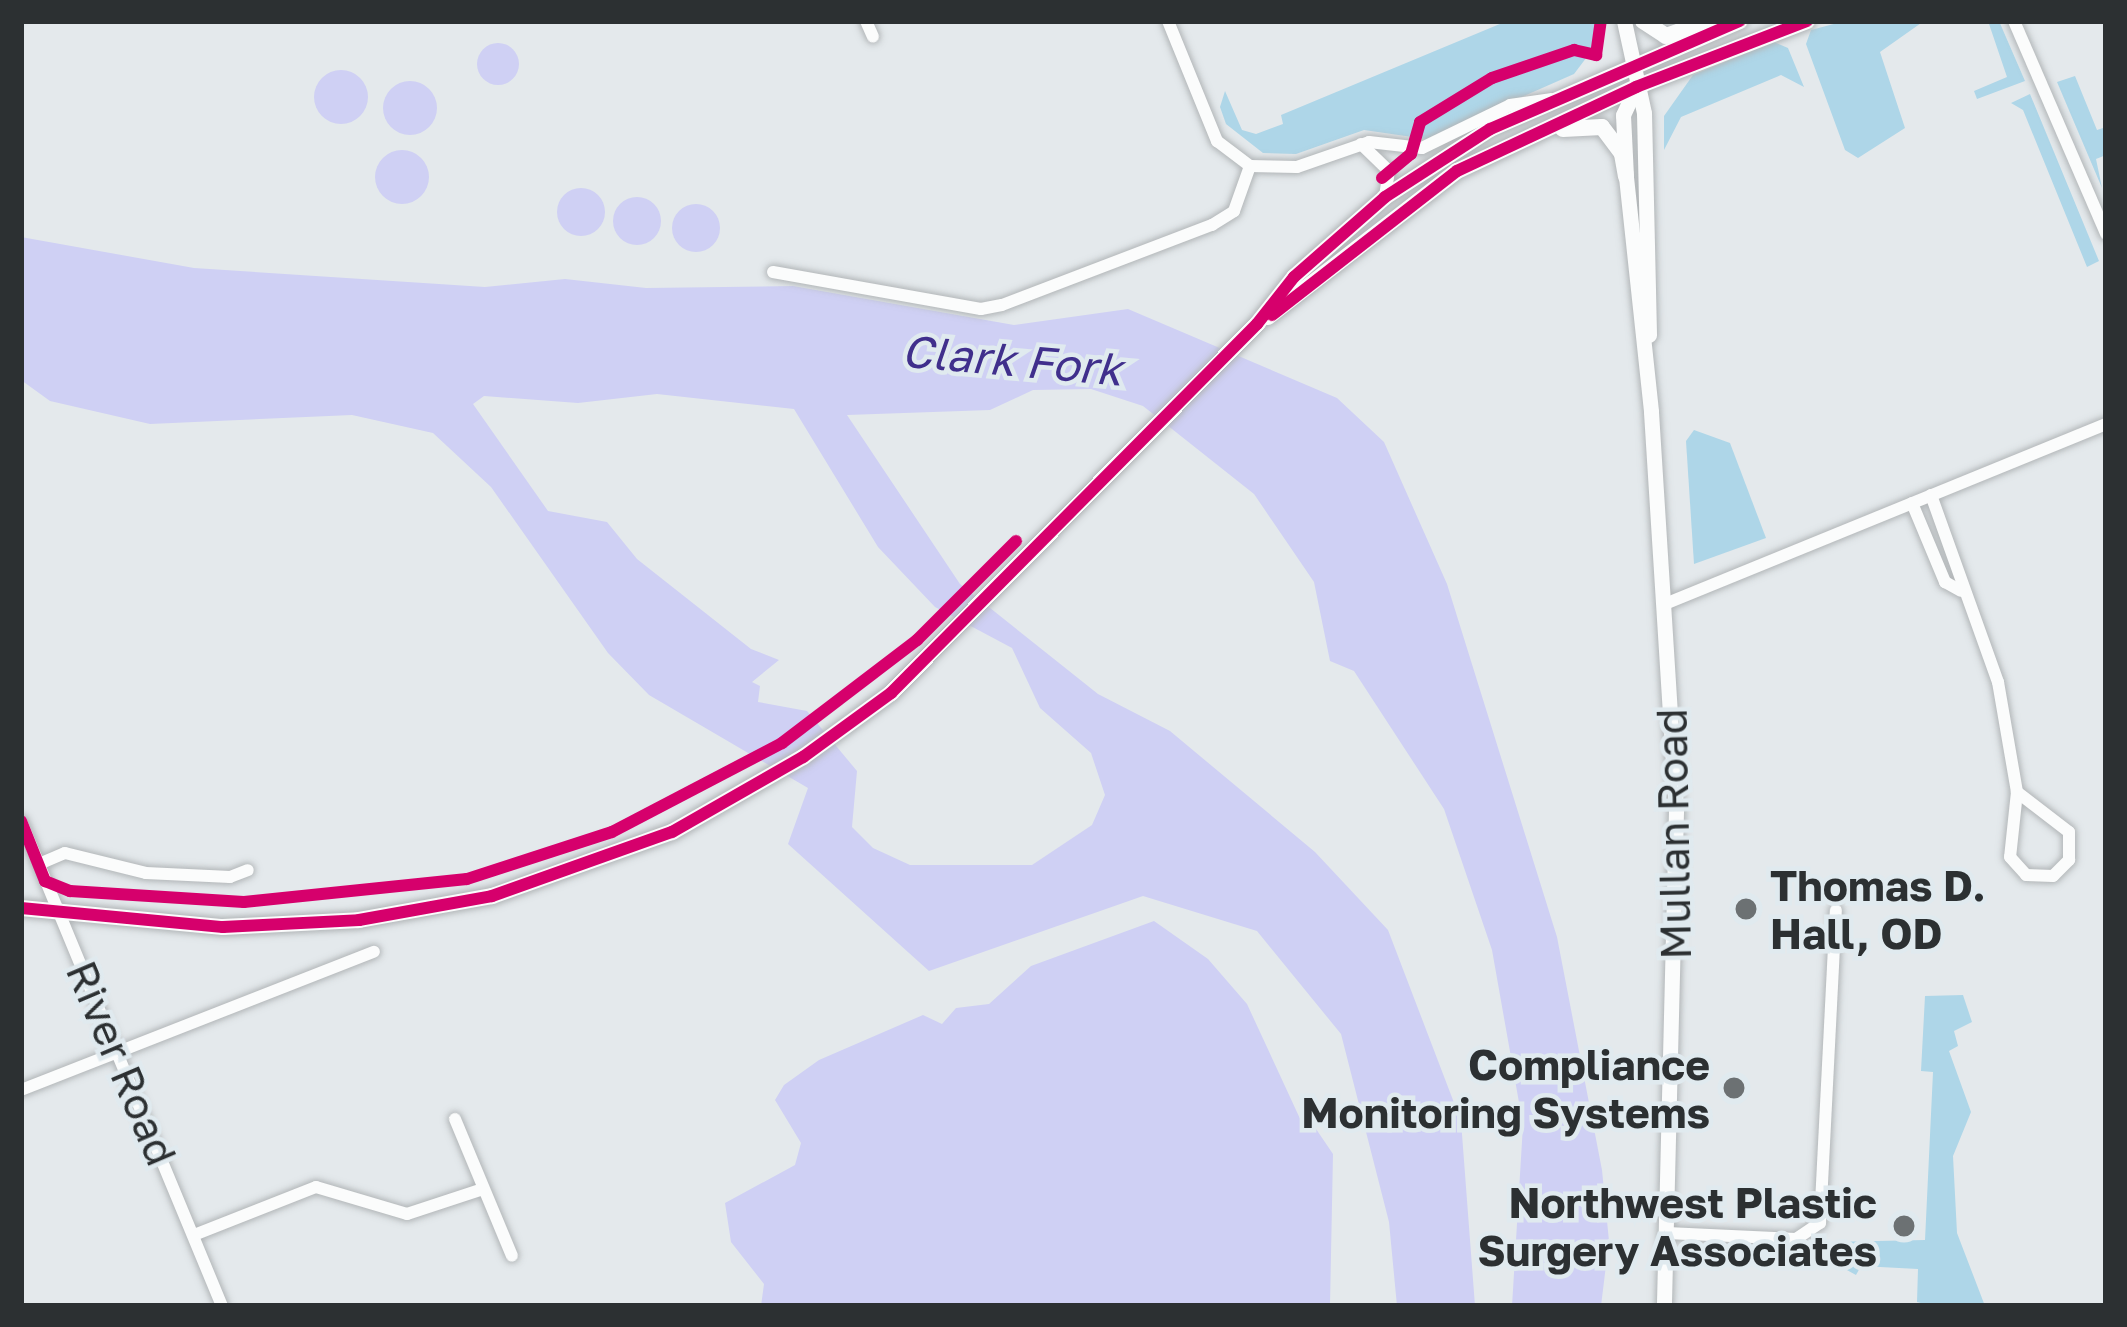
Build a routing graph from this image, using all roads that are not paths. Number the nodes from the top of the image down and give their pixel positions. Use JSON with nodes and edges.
{"nodes":[{"id":1,"x":866,"y":21,"type":"edge"},
{"id":2,"x":1168,"y":21,"type":"edge"},
{"id":3,"x":1624,"y":21,"type":"edge"},
{"id":4,"x":1643,"y":21,"type":"edge"},
{"id":5,"x":1708,"y":21,"type":"edge"},
{"id":6,"x":1740,"y":21,"type":"edge"},
{"id":7,"x":1807,"y":21,"type":"edge"},
{"id":8,"x":2014,"y":21,"type":"edge"},
{"id":9,"x":873,"y":37,"type":"dead end"},
{"id":10,"x":1633,"y":64,"type":"junction"},
{"id":11,"x":1636,"y":87,"type":"junction"},
{"id":12,"x":1551,"y":99,"type":"junction"},
{"id":13,"x":1360,"y":143,"type":"junction"},
{"id":14,"x":1250,"y":166,"type":"junction"},
{"id":15,"x":1457,"y":171,"type":"junction"},
{"id":16,"x":1626,"y":177,"type":"junction"},
{"id":17,"x":1385,"y":197,"type":"junction"},
{"id":18,"x":2106,"y":234,"type":"edge"},
{"id":19,"x":773,"y":272,"type":"dead end"},
{"id":20,"x":1257,"y":324,"type":"junction"},
{"id":21,"x":1647,"y":362,"type":"junction"},
{"id":22,"x":2106,"y":424,"type":"edge"},
{"id":23,"x":1931,"y":495,"type":"junction"},
{"id":24,"x":1912,"y":503,"type":"junction"},
{"id":25,"x":1960,"y":591,"type":"junction"},
{"id":26,"x":1665,"y":604,"type":"junction"},
{"id":27,"x":2018,"y":791,"type":"junction"},
{"id":28,"x":21,"y":821,"type":"edge"},
{"id":29,"x":39,"y":864,"type":"junction"},
{"id":30,"x":248,"y":870,"type":"dead end"},
{"id":31,"x":21,"y":908,"type":"edge"},
{"id":32,"x":1836,"y":910,"type":"dead end"},
{"id":33,"x":58,"y":912,"type":"junction"},
{"id":34,"x":374,"y":952,"type":"dead end"},
{"id":35,"x":118,"y":1050,"type":"junction"},
{"id":36,"x":21,"y":1090,"type":"edge"},
{"id":37,"x":455,"y":1119,"type":"dead end"},
{"id":38,"x":483,"y":1189,"type":"junction"},
{"id":39,"x":1667,"y":1233,"type":"junction"},
{"id":40,"x":194,"y":1235,"type":"junction"},
{"id":41,"x":512,"y":1256,"type":"dead end"},
{"id":42,"x":222,"y":1306,"type":"edge"},
{"id":43,"x":1664,"y":1306,"type":"edge"}],
"edges":[{"from":1,"to":9,"type":"street"},
{"from":2,"to":14,"type":"street"},
{"from":3,"to":10,"type":"main road","name":"Mullan Road"},
{"from":4,"to":5,"type":"highway"},
{"from":6,"to":10,"type":"highway"},
{"from":7,"to":11,"type":"highway"},
{"from":8,"to":18,"type":"street"},
{"from":10,"to":11,"type":"main road","name":"Mullan Road"},
{"from":10,"to":12,"type":"highway"},
{"from":11,"to":15,"type":"highway"},
{"from":11,"to":16,"type":"main road","name":"Mullan Road"},
{"from":11,"to":21,"type":"main road","name":"Mullan Road"},
{"from":12,"to":13,"type":"street"},
{"from":12,"to":17,"type":"highway"},
{"from":13,"to":14,"type":"street"},
{"from":13,"to":17,"type":"street"},
{"from":14,"to":19,"type":"street"},
{"from":15,"to":16,"type":"highway"},
{"from":15,"to":20,"type":"highway"},
{"from":16,"to":21,"type":"main road","name":"Mullan Road"},
{"from":17,"to":20,"type":"highway"},
{"from":20,"to":33,"type":"highway"},
{"from":21,"to":26,"type":"main road","name":"Mullan Road"},
{"from":22,"to":23,"type":"street"},
{"from":23,"to":24,"type":"street"},
{"from":23,"to":25,"type":"street"},
{"from":24,"to":25,"type":"street"},
{"from":24,"to":26,"type":"street"},
{"from":25,"to":27,"type":"street"},
{"from":26,"to":39,"type":"main road","name":"Mullan Road"},
{"from":27,"to":27,"type":"street"},
{"from":28,"to":29,"type":"street","name":"River Road"},
{"from":29,"to":30,"type":"street"},
{"from":29,"to":33,"type":"street","name":"River Road"},
{"from":31,"to":33,"type":"highway"},
{"from":32,"to":39,"type":"street"},
{"from":33,"to":35,"type":"street","name":"River Road"},
{"from":34,"to":35,"type":"street"},
{"from":35,"to":36,"type":"street"},
{"from":35,"to":40,"type":"street","name":"River Road"},
{"from":37,"to":38,"type":"street"},
{"from":38,"to":40,"type":"street"},
{"from":38,"to":41,"type":"street"},
{"from":39,"to":43,"type":"main road","name":"Mullan Road"},
{"from":40,"to":42,"type":"street","name":"River Road"}]}
